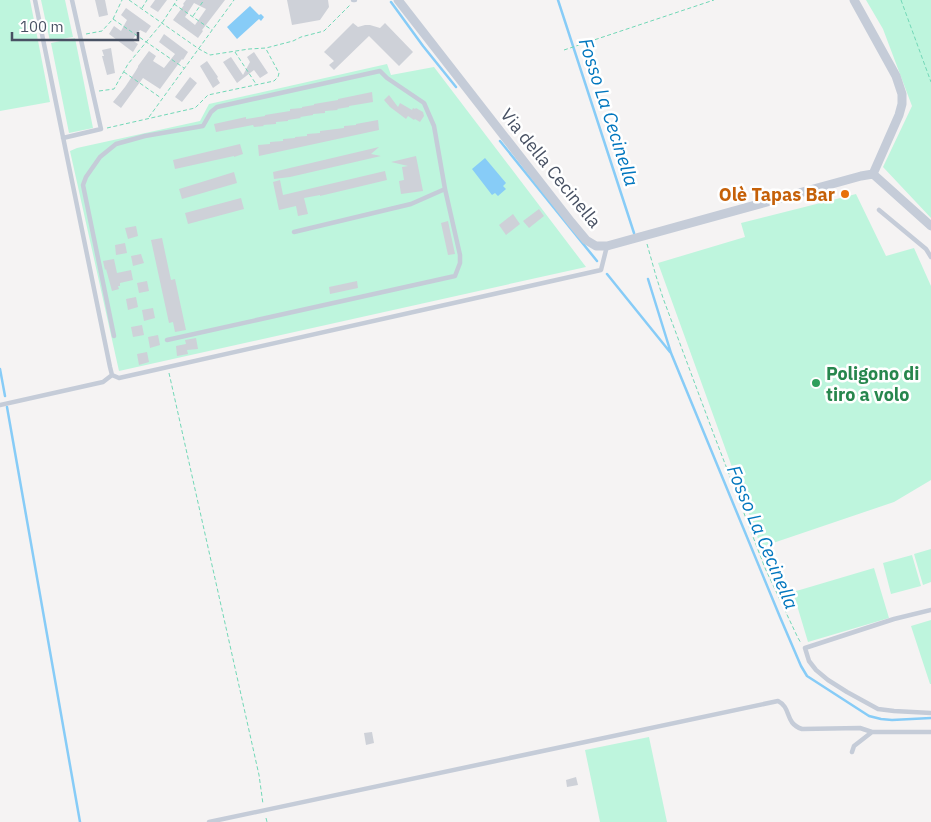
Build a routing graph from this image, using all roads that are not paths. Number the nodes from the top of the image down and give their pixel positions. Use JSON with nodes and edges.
{"nodes":[{"id":1,"x":35,"y":0,"type":"edge"},
{"id":2,"x":72,"y":0,"type":"edge"},
{"id":3,"x":398,"y":0,"type":"edge"},
{"id":4,"x":854,"y":0,"type":"edge"},
{"id":5,"x":63,"y":138,"type":"junction"},
{"id":6,"x":873,"y":174,"type":"junction"},
{"id":7,"x":444,"y":189,"type":"junction"},
{"id":8,"x":879,"y":210,"type":"dead end"},
{"id":9,"x":931,"y":226,"type":"edge"},
{"id":10,"x":294,"y":232,"type":"dead end"},
{"id":11,"x":607,"y":246,"type":"junction"},
{"id":12,"x":931,"y":257,"type":"edge"},
{"id":13,"x":114,"y":336,"type":"dead end"},
{"id":14,"x":167,"y":340,"type":"dead end"},
{"id":15,"x":112,"y":375,"type":"junction"},
{"id":16,"x":0,"y":404,"type":"edge"},
{"id":17,"x":931,"y":610,"type":"edge"},
{"id":18,"x":931,"y":713,"type":"edge"},
{"id":19,"x":872,"y":732,"type":"junction"},
{"id":20,"x":931,"y":732,"type":"edge"},
{"id":21,"x":852,"y":752,"type":"dead end"},
{"id":22,"x":209,"y":822,"type":"edge"}],
"edges":[{"from":1,"to":5,"type":"lane"},
{"from":2,"to":5,"type":"lane"},
{"from":3,"to":11,"type":"street","name":"Via della Cecinella"},
{"from":4,"to":6,"type":"street"},
{"from":5,"to":15,"type":"lane"},
{"from":6,"to":9,"type":"street"},
{"from":6,"to":11,"type":"street","name":"Via della Cecinella"},
{"from":7,"to":10,"type":"lane"},
{"from":7,"to":13,"type":"lane"},
{"from":7,"to":14,"type":"lane"},
{"from":8,"to":12,"type":"lane"},
{"from":11,"to":15,"type":"lane"},
{"from":15,"to":16,"type":"lane"},
{"from":17,"to":18,"type":"lane"},
{"from":19,"to":20,"type":"lane"},
{"from":19,"to":21,"type":"lane"},
{"from":19,"to":22,"type":"lane"}]}
